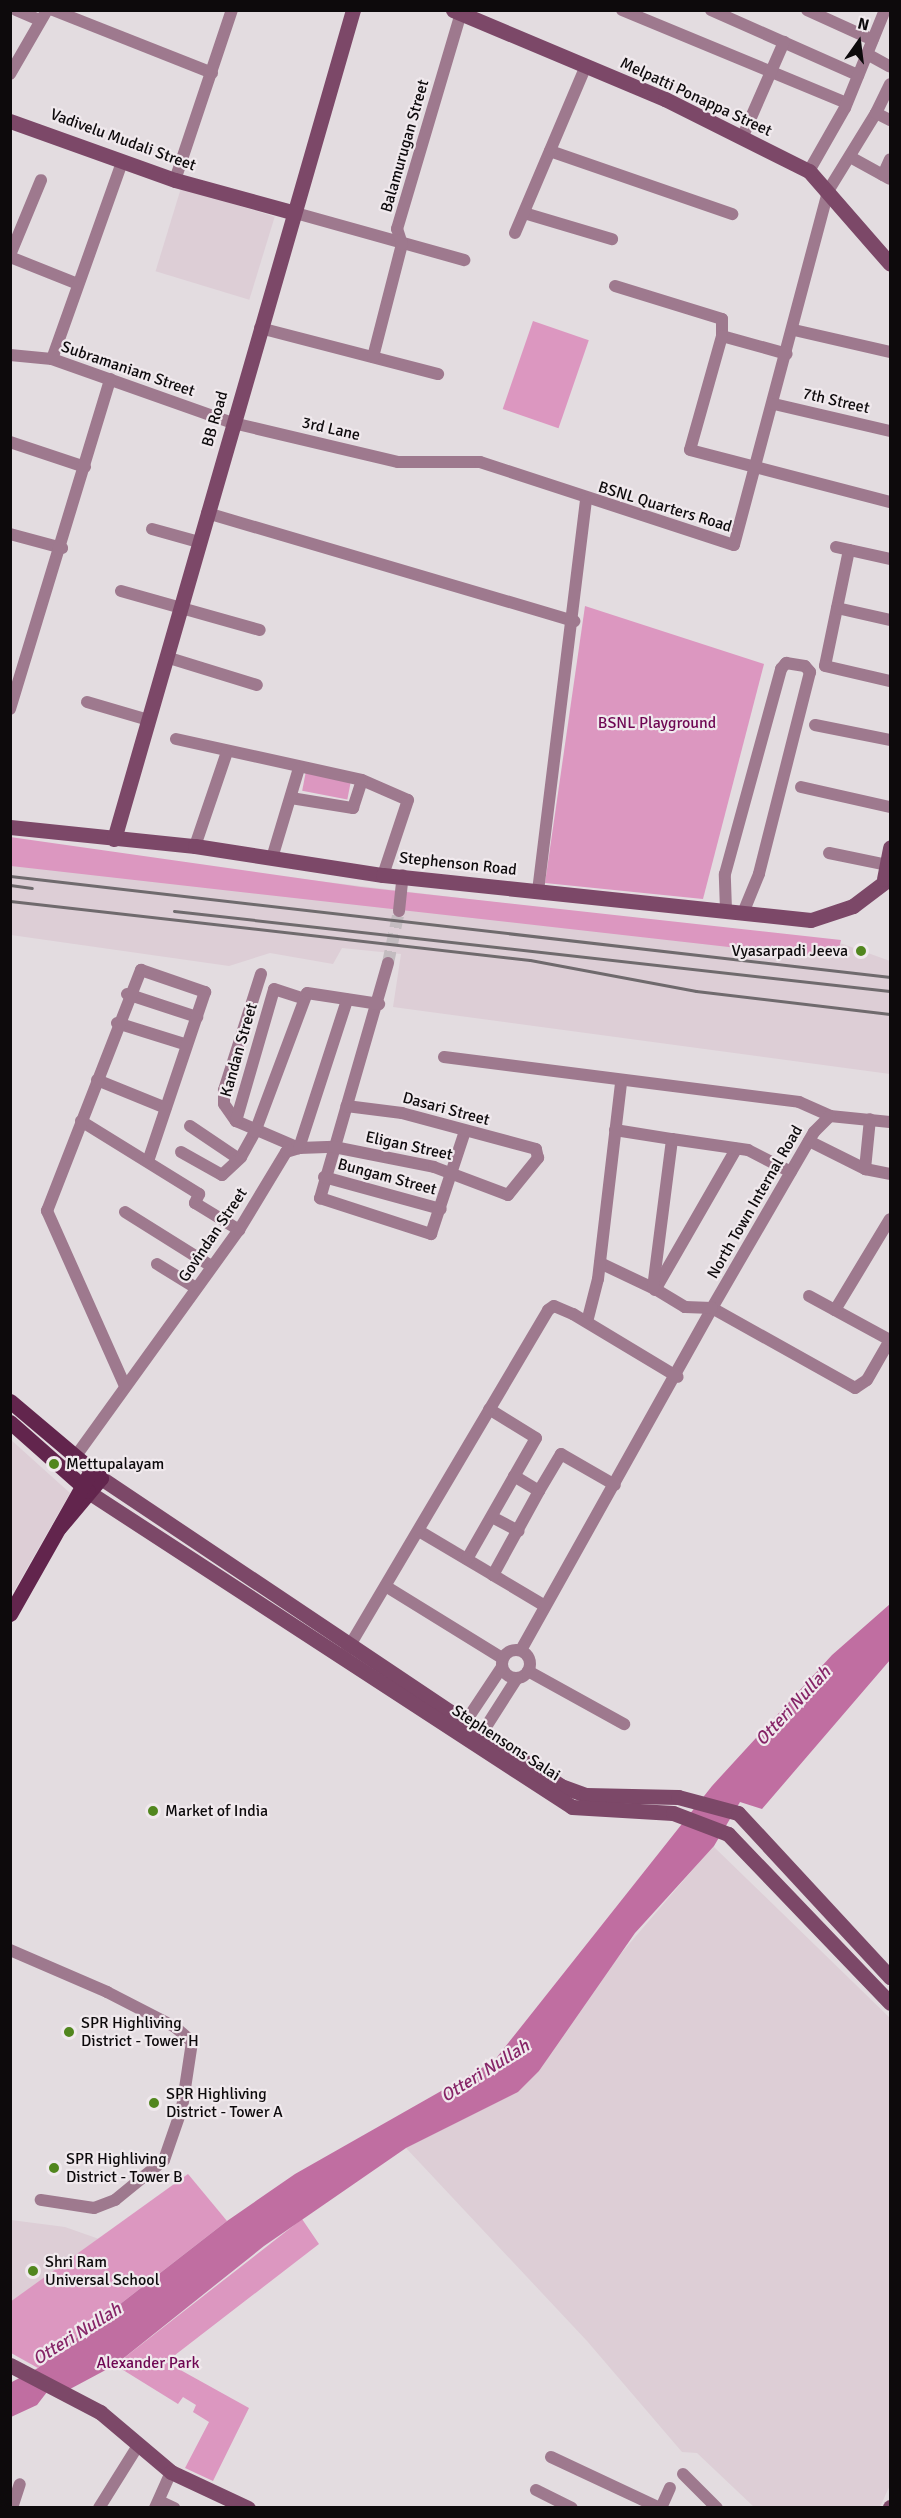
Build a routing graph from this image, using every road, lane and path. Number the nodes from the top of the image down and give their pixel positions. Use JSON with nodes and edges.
{"nodes":[{"id":1,"x":16,"y":10,"type":"edge"},
{"id":2,"x":53,"y":10,"type":"edge"},
{"id":3,"x":232,"y":10,"type":"edge"},
{"id":4,"x":353,"y":10,"type":"edge"},
{"id":5,"x":622,"y":10,"type":"edge"},
{"id":6,"x":711,"y":10,"type":"edge"},
{"id":7,"x":807,"y":10,"type":"edge"},
{"id":8,"x":885,"y":10,"type":"edge"},
{"id":9,"x":457,"y":12,"type":"edge"},
{"id":10,"x":44,"y":15,"type":"edge"},
{"id":11,"x":873,"y":40,"type":"junction"},
{"id":12,"x":784,"y":42,"type":"junction"},
{"id":13,"x":867,"y":54,"type":"junction"},
{"id":14,"x":586,"y":66,"type":"junction"},
{"id":15,"x":891,"y":67,"type":"edge"},
{"id":16,"x":772,"y":70,"type":"junction"},
{"id":17,"x":212,"y":73,"type":"junction"},
{"id":18,"x":10,"y":74,"type":"edge"},
{"id":19,"x":858,"y":75,"type":"junction"},
{"id":20,"x":891,"y":84,"type":"edge"},
{"id":21,"x":847,"y":103,"type":"junction"},
{"id":22,"x":876,"y":113,"type":"junction"},
{"id":23,"x":891,"y":120,"type":"edge"},
{"id":24,"x":10,"y":121,"type":"edge"},
{"id":25,"x":742,"y":138,"type":"junction"},
{"id":26,"x":550,"y":151,"type":"junction"},
{"id":27,"x":852,"y":158,"type":"junction"},
{"id":28,"x":891,"y":159,"type":"edge"},
{"id":29,"x":122,"y":162,"type":"junction"},
{"id":30,"x":809,"y":171,"type":"junction"},
{"id":31,"x":887,"y":177,"type":"edge"},
{"id":32,"x":41,"y":180,"type":"dead end"},
{"id":33,"x":175,"y":180,"type":"junction"},
{"id":34,"x":828,"y":191,"type":"junction"},
{"id":35,"x":292,"y":212,"type":"junction"},
{"id":36,"x":524,"y":213,"type":"junction"},
{"id":37,"x":732,"y":214,"type":"dead end"},
{"id":38,"x":515,"y":233,"type":"dead end"},
{"id":39,"x":612,"y":239,"type":"dead end"},
{"id":40,"x":402,"y":244,"type":"junction"},
{"id":41,"x":10,"y":256,"type":"edge"},
{"id":42,"x":464,"y":260,"type":"dead end"},
{"id":43,"x":891,"y":264,"type":"edge"},
{"id":44,"x":78,"y":284,"type":"junction"},
{"id":45,"x":615,"y":286,"type":"dead end"},
{"id":46,"x":260,"y":328,"type":"junction"},
{"id":47,"x":794,"y":330,"type":"junction"},
{"id":48,"x":722,"y":336,"type":"junction"},
{"id":49,"x":891,"y":352,"type":"edge"},
{"id":50,"x":787,"y":354,"type":"junction"},
{"id":51,"x":10,"y":355,"type":"edge"},
{"id":52,"x":373,"y":357,"type":"junction"},
{"id":53,"x":52,"y":359,"type":"junction"},
{"id":54,"x":438,"y":374,"type":"dead end"},
{"id":55,"x":110,"y":379,"type":"junction"},
{"id":56,"x":774,"y":404,"type":"junction"},
{"id":57,"x":232,"y":423,"type":"junction"},
{"id":58,"x":891,"y":431,"type":"edge"},
{"id":59,"x":10,"y":442,"type":"edge"},
{"id":60,"x":85,"y":466,"type":"junction"},
{"id":61,"x":756,"y":467,"type":"junction"},
{"id":62,"x":586,"y":500,"type":"junction"},
{"id":63,"x":891,"y":502,"type":"edge"},
{"id":64,"x":207,"y":513,"type":"junction"},
{"id":65,"x":152,"y":529,"type":"dead end"},
{"id":66,"x":10,"y":534,"type":"edge"},
{"id":67,"x":199,"y":542,"type":"junction"},
{"id":68,"x":836,"y":547,"type":"dead end"},
{"id":69,"x":62,"y":548,"type":"junction"},
{"id":70,"x":849,"y":550,"type":"junction"},
{"id":71,"x":891,"y":559,"type":"edge"},
{"id":72,"x":121,"y":591,"type":"dead end"},
{"id":73,"x":180,"y":608,"type":"junction"},
{"id":74,"x":837,"y":608,"type":"junction"},
{"id":75,"x":891,"y":620,"type":"edge"},
{"id":76,"x":574,"y":621,"type":"junction"},
{"id":77,"x":260,"y":630,"type":"dead end"},
{"id":78,"x":166,"y":657,"type":"junction"},
{"id":79,"x":891,"y":681,"type":"edge"},
{"id":80,"x":257,"y":685,"type":"dead end"},
{"id":81,"x":87,"y":702,"type":"dead end"},
{"id":82,"x":10,"y":709,"type":"edge"},
{"id":83,"x":148,"y":720,"type":"junction"},
{"id":84,"x":814,"y":725,"type":"dead end"},
{"id":85,"x":176,"y":739,"type":"dead end"},
{"id":86,"x":891,"y":740,"type":"edge"},
{"id":87,"x":227,"y":752,"type":"junction"},
{"id":88,"x":300,"y":768,"type":"junction"},
{"id":89,"x":362,"y":780,"type":"junction"},
{"id":90,"x":801,"y":787,"type":"dead end"},
{"id":91,"x":291,"y":798,"type":"junction"},
{"id":92,"x":891,"y":807,"type":"edge"},
{"id":93,"x":10,"y":827,"type":"edge"},
{"id":94,"x":114,"y":839,"type":"junction"},
{"id":95,"x":195,"y":846,"type":"junction"},
{"id":96,"x":891,"y":848,"type":"edge"},
{"id":97,"x":829,"y":853,"type":"dead end"},
{"id":98,"x":272,"y":858,"type":"junction"},
{"id":99,"x":887,"y":874,"type":"edge"},
{"id":100,"x":383,"y":875,"type":"junction"},
{"id":101,"x":403,"y":875,"type":"junction"},
{"id":102,"x":726,"y":884,"type":"junction"},
{"id":103,"x":750,"y":889,"type":"junction"},
{"id":104,"x":538,"y":891,"type":"junction"},
{"id":105,"x":727,"y":904,"type":"junction"},
{"id":106,"x":745,"y":908,"type":"junction"},
{"id":107,"x":399,"y":910,"type":"tunnel mouth"},
{"id":108,"x":388,"y":963,"type":"tunnel mouth"},
{"id":109,"x":261,"y":974,"type":"dead end"},
{"id":110,"x":128,"y":994,"type":"junction"},
{"id":111,"x":301,"y":998,"type":"junction"},
{"id":112,"x":347,"y":1000,"type":"junction"},
{"id":113,"x":379,"y":1004,"type":"junction"},
{"id":114,"x":197,"y":1017,"type":"junction"},
{"id":115,"x":117,"y":1023,"type":"junction"},
{"id":116,"x":187,"y":1046,"type":"junction"},
{"id":117,"x":444,"y":1057,"type":"dead end"},
{"id":118,"x":97,"y":1080,"type":"junction"},
{"id":119,"x":621,"y":1082,"type":"junction"},
{"id":120,"x":346,"y":1106,"type":"junction"},
{"id":121,"x":166,"y":1108,"type":"junction"},
{"id":122,"x":830,"y":1116,"type":"junction"},
{"id":123,"x":870,"y":1119,"type":"junction"},
{"id":124,"x":81,"y":1121,"type":"junction"},
{"id":125,"x":236,"y":1121,"type":"junction"},
{"id":126,"x":891,"y":1122,"type":"edge"},
{"id":127,"x":190,"y":1126,"type":"dead end"},
{"id":128,"x":615,"y":1130,"type":"junction"},
{"id":129,"x":465,"y":1131,"type":"junction"},
{"id":130,"x":255,"y":1132,"type":"junction"},
{"id":131,"x":672,"y":1139,"type":"junction"},
{"id":132,"x":809,"y":1141,"type":"junction"},
{"id":133,"x":334,"y":1147,"type":"junction"},
{"id":134,"x":299,"y":1148,"type":"junction"},
{"id":135,"x":736,"y":1149,"type":"junction"},
{"id":136,"x":181,"y":1152,"type":"dead end"},
{"id":137,"x":236,"y":1157,"type":"junction"},
{"id":138,"x":148,"y":1161,"type":"junction"},
{"id":139,"x":865,"y":1169,"type":"junction"},
{"id":140,"x":453,"y":1172,"type":"junction"},
{"id":141,"x":791,"y":1172,"type":"junction"},
{"id":142,"x":891,"y":1174,"type":"edge"},
{"id":143,"x":324,"y":1177,"type":"junction"},
{"id":144,"x":508,"y":1195,"type":"joint"},
{"id":145,"x":441,"y":1209,"type":"junction"},
{"id":146,"x":125,"y":1212,"type":"dead end"},
{"id":147,"x":891,"y":1219,"type":"edge"},
{"id":148,"x":239,"y":1230,"type":"junction"},
{"id":149,"x":600,"y":1263,"type":"junction"},
{"id":150,"x":157,"y":1264,"type":"dead end"},
{"id":151,"x":211,"y":1266,"type":"junction"},
{"id":152,"x":196,"y":1288,"type":"junction"},
{"id":153,"x":654,"y":1289,"type":"junction"},
{"id":154,"x":809,"y":1296,"type":"dead end"},
{"id":155,"x":712,"y":1308,"type":"junction"},
{"id":156,"x":835,"y":1310,"type":"junction"},
{"id":157,"x":587,"y":1322,"type":"junction"},
{"id":158,"x":890,"y":1340,"type":"edge"},
{"id":159,"x":678,"y":1377,"type":"junction"},
{"id":160,"x":124,"y":1386,"type":"junction"},
{"id":161,"x":10,"y":1401,"type":"edge"},
{"id":162,"x":489,"y":1409,"type":"junction"},
{"id":163,"x":10,"y":1422,"type":"edge"},
{"id":164,"x":74,"y":1458,"type":"junction"},
{"id":165,"x":65,"y":1471,"type":"junction"},
{"id":166,"x":96,"y":1474,"type":"junction"},
{"id":167,"x":514,"y":1476,"type":"junction"},
{"id":168,"x":615,"y":1485,"type":"junction"},
{"id":169,"x":86,"y":1490,"type":"junction"},
{"id":170,"x":539,"y":1491,"type":"junction"},
{"id":171,"x":492,"y":1517,"type":"junction"},
{"id":172,"x":419,"y":1531,"type":"junction"},
{"id":173,"x":518,"y":1531,"type":"junction"},
{"id":174,"x":467,"y":1559,"type":"junction"},
{"id":175,"x":493,"y":1575,"type":"junction"},
{"id":176,"x":387,"y":1587,"type":"junction"},
{"id":177,"x":545,"y":1606,"type":"junction"},
{"id":178,"x":10,"y":1614,"type":"edge"},
{"id":179,"x":351,"y":1644,"type":"junction"},
{"id":180,"x":521,"y":1650,"type":"junction"},
{"id":181,"x":342,"y":1657,"type":"junction"},
{"id":182,"x":502,"y":1662,"type":"junction"},
{"id":183,"x":528,"y":1671,"type":"junction"},
{"id":184,"x":517,"y":1678,"type":"junction"},
{"id":185,"x":466,"y":1721,"type":"junction"},
{"id":186,"x":624,"y":1724,"type":"dead end"},
{"id":187,"x":482,"y":1733,"type":"junction"},
{"id":188,"x":10,"y":1950,"type":"edge"},
{"id":189,"x":891,"y":1977,"type":"edge"},
{"id":190,"x":891,"y":2003,"type":"edge"},
{"id":191,"x":41,"y":2200,"type":"dead end"},
{"id":192,"x":14,"y":2366,"type":"edge"},
{"id":193,"x":139,"y":2444,"type":"junction"},
{"id":194,"x":551,"y":2457,"type":"dead end"},
{"id":195,"x":171,"y":2472,"type":"junction"},
{"id":196,"x":683,"y":2474,"type":"dead end"},
{"id":197,"x":20,"y":2484,"type":"dead end"},
{"id":198,"x":670,"y":2488,"type":"dead end"},
{"id":199,"x":536,"y":2490,"type":"dead end"},
{"id":200,"x":157,"y":2504,"type":"edge"},
{"id":201,"x":12,"y":2508,"type":"edge"},
{"id":202,"x":99,"y":2508,"type":"edge"},
{"id":203,"x":174,"y":2508,"type":"edge"},
{"id":204,"x":248,"y":2508,"type":"edge"},
{"id":205,"x":572,"y":2508,"type":"edge"},
{"id":206,"x":660,"y":2508,"type":"edge"},
{"id":207,"x":717,"y":2508,"type":"edge"}],
"edges":[{"from":1,"to":10,"type":"street"},
{"from":2,"to":17,"type":"street"},
{"from":3,"to":17,"type":"street"},
{"from":4,"to":35,"type":"main road","name":"BB Road"},
{"from":5,"to":16,"type":"street"},
{"from":6,"to":12,"type":"street"},
{"from":7,"to":11,"type":"street"},
{"from":8,"to":11,"type":"street"},
{"from":9,"to":14,"type":"main road","name":"Melpatti Ponappa Street"},
{"from":9,"to":40,"type":"street","name":"Balamurugan Street"},
{"from":10,"to":18,"type":"street"},
{"from":11,"to":13,"type":"street"},
{"from":12,"to":16,"type":"street"},
{"from":12,"to":19,"type":"street"},
{"from":13,"to":15,"type":"street"},
{"from":13,"to":19,"type":"street"},
{"from":14,"to":25,"type":"main road","name":"Melpatti Ponappa Street"},
{"from":14,"to":26,"type":"street"},
{"from":16,"to":21,"type":"street"},
{"from":16,"to":25,"type":"street"},
{"from":17,"to":33,"type":"street"},
{"from":19,"to":21,"type":"street"},
{"from":20,"to":22,"type":"street"},
{"from":21,"to":30,"type":"street"},
{"from":22,"to":23,"type":"street"},
{"from":22,"to":27,"type":"street"},
{"from":24,"to":29,"type":"main road","name":"Vadivelu Mudali Street"},
{"from":25,"to":30,"type":"main road","name":"Melpatti Ponappa Street"},
{"from":26,"to":36,"type":"street"},
{"from":26,"to":37,"type":"street"},
{"from":27,"to":31,"type":"street"},
{"from":27,"to":34,"type":"street"},
{"from":28,"to":31,"type":"street"},
{"from":29,"to":33,"type":"main road","name":"Vadivelu Mudali Street"},
{"from":29,"to":44,"type":"street"},
{"from":30,"to":34,"type":"main road","name":"Melpatti Ponappa Street"},
{"from":32,"to":41,"type":"street"},
{"from":33,"to":35,"type":"main road","name":"Vadivelu Mudali Street"},
{"from":34,"to":43,"type":"main road","name":"Melpatti Ponappa Street"},
{"from":34,"to":47,"type":"street"},
{"from":35,"to":40,"type":"street"},
{"from":35,"to":46,"type":"main road","name":"BB Road"},
{"from":36,"to":38,"type":"street"},
{"from":36,"to":39,"type":"street"},
{"from":40,"to":42,"type":"street"},
{"from":40,"to":52,"type":"street","name":"Balamurugan Street"},
{"from":41,"to":44,"type":"street"},
{"from":44,"to":53,"type":"street"},
{"from":45,"to":48,"type":"street"},
{"from":46,"to":52,"type":"street"},
{"from":46,"to":57,"type":"main road","name":"BB Road"},
{"from":47,"to":49,"type":"street"},
{"from":47,"to":50,"type":"street"},
{"from":48,"to":50,"type":"street"},
{"from":48,"to":61,"type":"street"},
{"from":50,"to":56,"type":"street"},
{"from":51,"to":53,"type":"street","name":"Subramaniam Street"},
{"from":52,"to":54,"type":"street"},
{"from":53,"to":55,"type":"street","name":"Subramaniam Street"},
{"from":55,"to":57,"type":"street","name":"Subramaniam Street"},
{"from":55,"to":60,"type":"street"},
{"from":56,"to":58,"type":"street","name":"7th Street"},
{"from":56,"to":61,"type":"street"},
{"from":57,"to":62,"type":"street","name":"3rd Lane"},
{"from":57,"to":64,"type":"main road","name":"BB Road"},
{"from":59,"to":60,"type":"street"},
{"from":60,"to":69,"type":"street"},
{"from":61,"to":62,"type":"street","name":"BSNL Quarters Road"},
{"from":61,"to":63,"type":"street"},
{"from":62,"to":76,"type":"street"},
{"from":64,"to":67,"type":"main road","name":"BB Road"},
{"from":64,"to":76,"type":"street"},
{"from":65,"to":67,"type":"street"},
{"from":66,"to":69,"type":"street"},
{"from":67,"to":73,"type":"main road","name":"BB Road"},
{"from":68,"to":70,"type":"street"},
{"from":69,"to":82,"type":"street"},
{"from":70,"to":71,"type":"street"},
{"from":70,"to":74,"type":"street"},
{"from":72,"to":73,"type":"street"},
{"from":73,"to":77,"type":"street"},
{"from":73,"to":78,"type":"main road","name":"BB Road"},
{"from":74,"to":75,"type":"street"},
{"from":74,"to":79,"type":"street"},
{"from":76,"to":104,"type":"street"},
{"from":78,"to":80,"type":"street"},
{"from":78,"to":83,"type":"main road","name":"BB Road"},
{"from":81,"to":83,"type":"street"},
{"from":83,"to":94,"type":"main road","name":"BB Road"},
{"from":84,"to":86,"type":"street"},
{"from":85,"to":87,"type":"street"},
{"from":87,"to":88,"type":"street"},
{"from":87,"to":95,"type":"street"},
{"from":88,"to":89,"type":"street"},
{"from":88,"to":91,"type":"street"},
{"from":89,"to":91,"type":"street"},
{"from":89,"to":100,"type":"street"},
{"from":90,"to":92,"type":"street"},
{"from":91,"to":98,"type":"street"},
{"from":93,"to":94,"type":"main road","name":"Stephenson Road"},
{"from":94,"to":95,"type":"main road","name":"Stephenson Road"},
{"from":95,"to":98,"type":"main road","name":"Stephenson Road"},
{"from":96,"to":99,"type":"main road"},
{"from":97,"to":99,"type":"street"},
{"from":98,"to":100,"type":"main road","name":"Stephenson Road"},
{"from":99,"to":106,"type":"main road","name":"Stephenson Road"},
{"from":100,"to":101,"type":"main road","name":"Stephenson Road"},
{"from":101,"to":104,"type":"main road","name":"Stephenson Road"},
{"from":101,"to":107,"type":"street"},
{"from":102,"to":103,"type":"street"},
{"from":102,"to":103,"type":"street"},
{"from":102,"to":105,"type":"street"},
{"from":103,"to":106,"type":"street"},
{"from":104,"to":105,"type":"main road","name":"Stephenson Road"},
{"from":105,"to":106,"type":"main road","name":"Stephenson Road"},
{"from":108,"to":113,"type":"street"},
{"from":109,"to":125,"type":"street"},
{"from":110,"to":114,"type":"street"},
{"from":110,"to":114,"type":"street"},
{"from":110,"to":115,"type":"street"},
{"from":111,"to":112,"type":"street"},
{"from":111,"to":125,"type":"street","name":"Kandan Street"},
{"from":111,"to":130,"type":"street"},
{"from":112,"to":113,"type":"street"},
{"from":112,"to":134,"type":"street"},
{"from":113,"to":120,"type":"street"},
{"from":114,"to":116,"type":"street"},
{"from":115,"to":116,"type":"street"},
{"from":115,"to":118,"type":"street"},
{"from":116,"to":121,"type":"street"},
{"from":117,"to":119,"type":"street"},
{"from":118,"to":121,"type":"street"},
{"from":118,"to":124,"type":"street"},
{"from":119,"to":122,"type":"street"},
{"from":119,"to":128,"type":"street"},
{"from":120,"to":129,"type":"street","name":"Dasari Street"},
{"from":120,"to":133,"type":"street"},
{"from":121,"to":138,"type":"street"},
{"from":122,"to":123,"type":"street"},
{"from":122,"to":132,"type":"street","name":"North Town Internal Road"},
{"from":123,"to":126,"type":"street"},
{"from":123,"to":139,"type":"street"},
{"from":124,"to":138,"type":"street"},
{"from":124,"to":160,"type":"street"},
{"from":125,"to":130,"type":"street"},
{"from":127,"to":137,"type":"street"},
{"from":128,"to":131,"type":"street"},
{"from":128,"to":149,"type":"street"},
{"from":129,"to":140,"type":"street"},
{"from":129,"to":144,"type":"street","name":"Dasari Street"},
{"from":130,"to":134,"type":"street"},
{"from":130,"to":137,"type":"street"},
{"from":131,"to":135,"type":"street"},
{"from":131,"to":153,"type":"street"},
{"from":132,"to":139,"type":"street"},
{"from":132,"to":141,"type":"street","name":"North Town Internal Road"},
{"from":133,"to":134,"type":"street","name":"Eligan Street"},
{"from":133,"to":140,"type":"street","name":"Eligan Street"},
{"from":133,"to":143,"type":"street"},
{"from":134,"to":148,"type":"street","name":"Govindan Street"},
{"from":135,"to":141,"type":"street"},
{"from":135,"to":153,"type":"street"},
{"from":136,"to":137,"type":"street"},
{"from":138,"to":148,"type":"street"},
{"from":139,"to":142,"type":"street"},
{"from":140,"to":144,"type":"street","name":"Eligan Street"},
{"from":140,"to":145,"type":"street"},
{"from":141,"to":155,"type":"street","name":"North Town Internal Road"},
{"from":143,"to":145,"type":"street","name":"Bungam Street"},
{"from":143,"to":145,"type":"street"},
{"from":146,"to":151,"type":"street"},
{"from":147,"to":156,"type":"street"},
{"from":148,"to":151,"type":"street","name":"Govindan Street"},
{"from":149,"to":153,"type":"street"},
{"from":149,"to":157,"type":"street"},
{"from":150,"to":152,"type":"street"},
{"from":151,"to":152,"type":"street","name":"Govindan Street"},
{"from":152,"to":160,"type":"street","name":"Govindan Street"},
{"from":153,"to":155,"type":"street"},
{"from":154,"to":156,"type":"street"},
{"from":155,"to":158,"type":"street"},
{"from":155,"to":159,"type":"street","name":"North Town Internal Road"},
{"from":156,"to":158,"type":"street"},
{"from":157,"to":159,"type":"street"},
{"from":157,"to":162,"type":"street"},
{"from":159,"to":168,"type":"street","name":"North Town Internal Road"},
{"from":160,"to":164,"type":"street","name":"Govindan Street"},
{"from":161,"to":164,"type":"main road"},
{"from":162,"to":167,"type":"street"},
{"from":162,"to":172,"type":"street"},
{"from":163,"to":165,"type":"main road"},
{"from":164,"to":165,"type":"street","name":"Govindan Street"},
{"from":164,"to":166,"type":"main road"},
{"from":165,"to":169,"type":"main road"},
{"from":166,"to":169,"type":"main road"},
{"from":166,"to":179,"type":"main road","name":"Stephensons Salai"},
{"from":167,"to":170,"type":"street"},
{"from":167,"to":171,"type":"street"},
{"from":168,"to":170,"type":"street"},
{"from":168,"to":177,"type":"street","name":"North Town Internal Road"},
{"from":169,"to":178,"type":"main road"},
{"from":169,"to":181,"type":"main road","name":"Stephensons Salai"},
{"from":170,"to":173,"type":"street"},
{"from":171,"to":173,"type":"street"},
{"from":171,"to":174,"type":"street"},
{"from":172,"to":174,"type":"street"},
{"from":172,"to":176,"type":"street"},
{"from":173,"to":175,"type":"street"},
{"from":174,"to":175,"type":"street"},
{"from":175,"to":177,"type":"street"},
{"from":176,"to":179,"type":"street"},
{"from":176,"to":182,"type":"street"},
{"from":177,"to":180,"type":"street","name":"North Town Internal Road"},
{"from":179,"to":181,"type":"street"},
{"from":179,"to":185,"type":"main road","name":"Stephensons Salai"},
{"from":180,"to":182,"type":"street"},
{"from":180,"to":183,"type":"street"},
{"from":181,"to":190,"type":"main road","name":"Stephensons Salai"},
{"from":182,"to":184,"type":"street"},
{"from":182,"to":185,"type":"street"},
{"from":183,"to":184,"type":"street"},
{"from":183,"to":186,"type":"street"},
{"from":184,"to":187,"type":"street"},
{"from":185,"to":187,"type":"main road","name":"Stephensons Salai"},
{"from":187,"to":189,"type":"main road","name":"Stephensons Salai"},
{"from":188,"to":191,"type":"street"},
{"from":192,"to":193,"type":"main road"},
{"from":193,"to":195,"type":"main road"},
{"from":193,"to":202,"type":"street"},
{"from":194,"to":206,"type":"street"},
{"from":195,"to":200,"type":"street"},
{"from":195,"to":204,"type":"main road"},
{"from":196,"to":207,"type":"street"},
{"from":197,"to":201,"type":"street"},
{"from":198,"to":206,"type":"street"},
{"from":199,"to":205,"type":"street"},
{"from":200,"to":203,"type":"street"}]}
